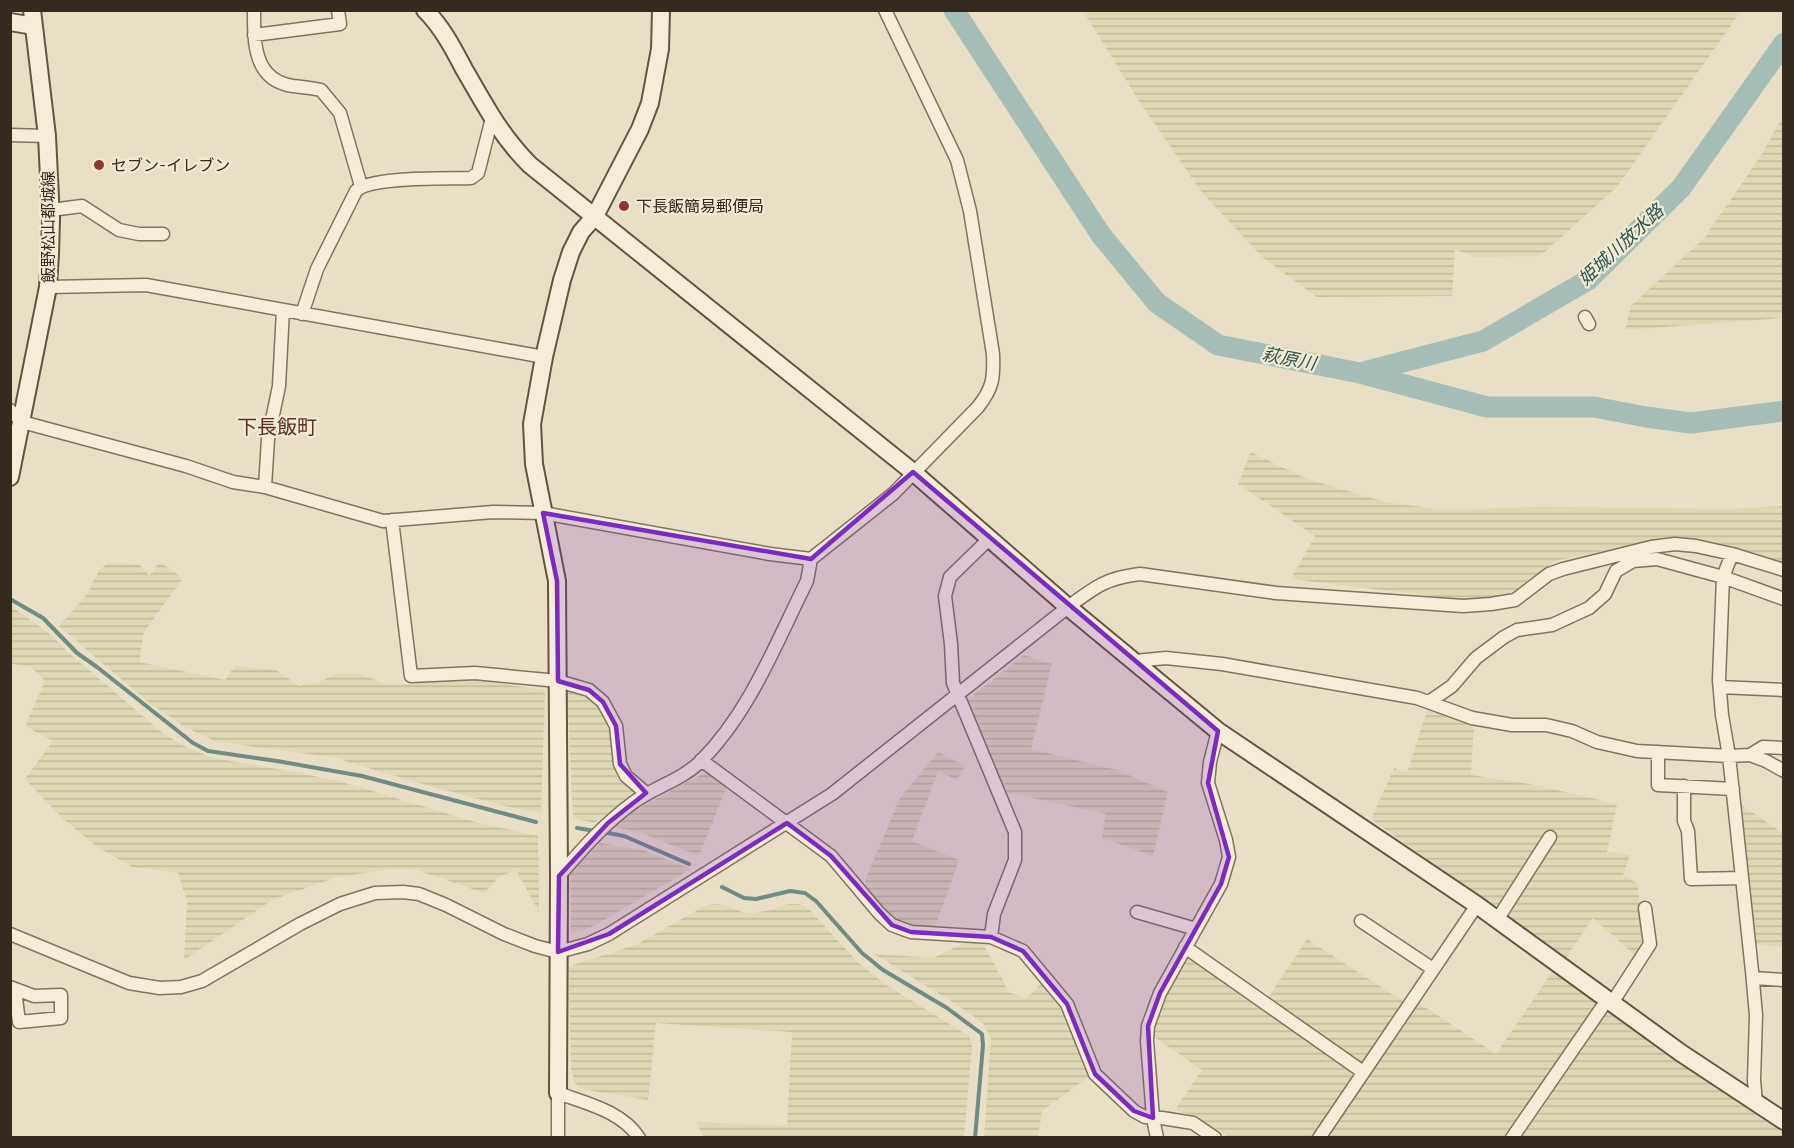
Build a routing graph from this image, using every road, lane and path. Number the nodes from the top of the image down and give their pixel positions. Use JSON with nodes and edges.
{"nodes":[{"id":1,"x":254,"y":10,"type":"edge"},
{"id":2,"x":338,"y":10,"type":"edge"},
{"id":3,"x":425,"y":10,"type":"edge"},
{"id":4,"x":661,"y":10,"type":"edge"},
{"id":5,"x":885,"y":10,"type":"edge"},
{"id":6,"x":33,"y":18,"type":"edge"},
{"id":7,"x":10,"y":22,"type":"edge"},
{"id":8,"x":254,"y":35,"type":"junction"},
{"id":9,"x":492,"y":118,"type":"junction"},
{"id":10,"x":10,"y":135,"type":"edge"},
{"id":11,"x":47,"y":136,"type":"junction"},
{"id":12,"x":361,"y":186,"type":"junction"},
{"id":13,"x":51,"y":210,"type":"junction"},
{"id":14,"x":595,"y":216,"type":"junction"},
{"id":15,"x":163,"y":234,"type":"dead end"},
{"id":16,"x":48,"y":287,"type":"junction"},
{"id":17,"x":283,"y":310,"type":"junction"},
{"id":18,"x":302,"y":314,"type":"junction"},
{"id":19,"x":544,"y":357,"type":"junction"},
{"id":20,"x":16,"y":416,"type":"edge"},
{"id":21,"x":913,"y":472,"type":"junction"},
{"id":22,"x":10,"y":477,"type":"edge"},
{"id":23,"x":265,"y":487,"type":"junction"},
{"id":24,"x":543,"y":513,"type":"junction"},
{"id":25,"x":392,"y":520,"type":"junction"},
{"id":26,"x":990,"y":538,"type":"junction"},
{"id":27,"x":1732,"y":554,"type":"junction"},
{"id":28,"x":812,"y":560,"type":"junction"},
{"id":29,"x":1784,"y":570,"type":"edge"},
{"id":30,"x":1723,"y":577,"type":"junction"},
{"id":31,"x":1784,"y":599,"type":"edge"},
{"id":32,"x":1068,"y":607,"type":"junction"},
{"id":33,"x":1135,"y":661,"type":"junction"},
{"id":34,"x":558,"y":681,"type":"junction"},
{"id":35,"x":1720,"y":687,"type":"junction"},
{"id":36,"x":1784,"y":690,"type":"edge"},
{"id":37,"x":957,"y":696,"type":"junction"},
{"id":38,"x":1429,"y":702,"type":"junction"},
{"id":39,"x":1218,"y":731,"type":"junction"},
{"id":40,"x":1784,"y":748,"type":"edge"},
{"id":41,"x":1658,"y":752,"type":"junction"},
{"id":42,"x":1750,"y":755,"type":"junction"},
{"id":43,"x":1730,"y":756,"type":"junction"},
{"id":44,"x":702,"y":760,"type":"junction"},
{"id":45,"x":1784,"y":771,"type":"edge"},
{"id":46,"x":1684,"y":786,"type":"junction"},
{"id":47,"x":1733,"y":789,"type":"junction"},
{"id":48,"x":647,"y":794,"type":"junction"},
{"id":49,"x":787,"y":823,"type":"junction"},
{"id":50,"x":1550,"y":837,"type":"dead end"},
{"id":51,"x":559,"y":876,"type":"junction"},
{"id":52,"x":1742,"y":878,"type":"junction"},
{"id":53,"x":1477,"y":905,"type":"junction"},
{"id":54,"x":1645,"y":908,"type":"dead end"},
{"id":55,"x":1137,"y":912,"type":"dead end"},
{"id":56,"x":1497,"y":920,"type":"junction"},
{"id":57,"x":1361,"y":921,"type":"dead end"},
{"id":58,"x":1196,"y":929,"type":"junction"},
{"id":59,"x":10,"y":933,"type":"edge"},
{"id":60,"x":991,"y":937,"type":"junction"},
{"id":61,"x":1185,"y":947,"type":"junction"},
{"id":62,"x":558,"y":952,"type":"junction"},
{"id":63,"x":1433,"y":969,"type":"junction"},
{"id":64,"x":1753,"y":978,"type":"junction"},
{"id":65,"x":1784,"y":980,"type":"edge"},
{"id":66,"x":13,"y":989,"type":"edge"},
{"id":67,"x":1610,"y":1001,"type":"junction"},
{"id":68,"x":15,"y":1022,"type":"edge"},
{"id":69,"x":1363,"y":1072,"type":"junction"},
{"id":70,"x":558,"y":1093,"type":"junction"},
{"id":71,"x":1756,"y":1102,"type":"junction"},
{"id":72,"x":1153,"y":1118,"type":"junction"},
{"id":73,"x":1784,"y":1121,"type":"edge"},
{"id":74,"x":558,"y":1137,"type":"edge"},
{"id":75,"x":639,"y":1137,"type":"edge"},
{"id":76,"x":1157,"y":1137,"type":"edge"},
{"id":77,"x":1215,"y":1137,"type":"edge"},
{"id":78,"x":1319,"y":1137,"type":"edge"},
{"id":79,"x":1512,"y":1137,"type":"edge"}],
"edges":[{"from":1,"to":8,"type":"street"},
{"from":2,"to":8,"type":"street"},
{"from":3,"to":9,"type":"street"},
{"from":4,"to":14,"type":"street"},
{"from":5,"to":21,"type":"street"},
{"from":6,"to":7,"type":"street"},
{"from":6,"to":11,"type":"street","name":"飯野松山都城線"},
{"from":8,"to":12,"type":"street"},
{"from":9,"to":12,"type":"street"},
{"from":9,"to":14,"type":"street"},
{"from":10,"to":11,"type":"street"},
{"from":11,"to":13,"type":"street","name":"飯野松山都城線"},
{"from":12,"to":18,"type":"street"},
{"from":13,"to":15,"type":"street"},
{"from":13,"to":16,"type":"street","name":"飯野松山都城線"},
{"from":14,"to":19,"type":"street"},
{"from":14,"to":21,"type":"street"},
{"from":16,"to":17,"type":"street"},
{"from":16,"to":20,"type":"street","name":"飯野松山都城線"},
{"from":17,"to":18,"type":"street"},
{"from":17,"to":23,"type":"street"},
{"from":18,"to":19,"type":"street"},
{"from":19,"to":24,"type":"street"},
{"from":20,"to":22,"type":"street","name":"飯野松山都城線"},
{"from":20,"to":23,"type":"street"},
{"from":21,"to":26,"type":"street"},
{"from":21,"to":28,"type":"street"},
{"from":23,"to":25,"type":"street"},
{"from":24,"to":25,"type":"street"},
{"from":24,"to":28,"type":"street"},
{"from":24,"to":34,"type":"street"},
{"from":25,"to":34,"type":"street"},
{"from":26,"to":32,"type":"street"},
{"from":26,"to":37,"type":"street"},
{"from":27,"to":29,"type":"street"},
{"from":27,"to":30,"type":"street"},
{"from":27,"to":32,"type":"street"},
{"from":28,"to":44,"type":"street"},
{"from":30,"to":31,"type":"street"},
{"from":30,"to":35,"type":"street"},
{"from":30,"to":38,"type":"street"},
{"from":32,"to":33,"type":"street"},
{"from":32,"to":37,"type":"street"},
{"from":33,"to":38,"type":"street"},
{"from":33,"to":39,"type":"street"},
{"from":34,"to":48,"type":"street"},
{"from":34,"to":51,"type":"street"},
{"from":35,"to":36,"type":"street"},
{"from":35,"to":43,"type":"street"},
{"from":37,"to":49,"type":"street"},
{"from":37,"to":60,"type":"street"},
{"from":38,"to":41,"type":"street"},
{"from":39,"to":53,"type":"street"},
{"from":39,"to":58,"type":"street"},
{"from":40,"to":42,"type":"street"},
{"from":41,"to":43,"type":"street"},
{"from":41,"to":46,"type":"street"},
{"from":42,"to":43,"type":"street"},
{"from":42,"to":45,"type":"street"},
{"from":43,"to":47,"type":"street"},
{"from":44,"to":48,"type":"street"},
{"from":44,"to":49,"type":"street"},
{"from":46,"to":47,"type":"street"},
{"from":46,"to":52,"type":"street"},
{"from":47,"to":52,"type":"street"},
{"from":48,"to":51,"type":"street"},
{"from":49,"to":60,"type":"street"},
{"from":49,"to":62,"type":"street"},
{"from":50,"to":56,"type":"street"},
{"from":51,"to":62,"type":"street"},
{"from":52,"to":64,"type":"street"},
{"from":53,"to":56,"type":"street"},
{"from":53,"to":63,"type":"street"},
{"from":54,"to":67,"type":"street"},
{"from":55,"to":58,"type":"street"},
{"from":56,"to":67,"type":"street"},
{"from":57,"to":63,"type":"street"},
{"from":58,"to":61,"type":"street"},
{"from":59,"to":62,"type":"street"},
{"from":60,"to":72,"type":"street"},
{"from":61,"to":69,"type":"street"},
{"from":61,"to":72,"type":"street"},
{"from":62,"to":70,"type":"street"},
{"from":63,"to":69,"type":"street"},
{"from":64,"to":65,"type":"street"},
{"from":64,"to":71,"type":"street"},
{"from":66,"to":68,"type":"street"},
{"from":66,"to":68,"type":"street"},
{"from":67,"to":71,"type":"street"},
{"from":67,"to":79,"type":"street"},
{"from":69,"to":78,"type":"street"},
{"from":70,"to":74,"type":"street"},
{"from":70,"to":75,"type":"street"},
{"from":71,"to":73,"type":"street"},
{"from":72,"to":76,"type":"street"},
{"from":72,"to":77,"type":"street"}]}
